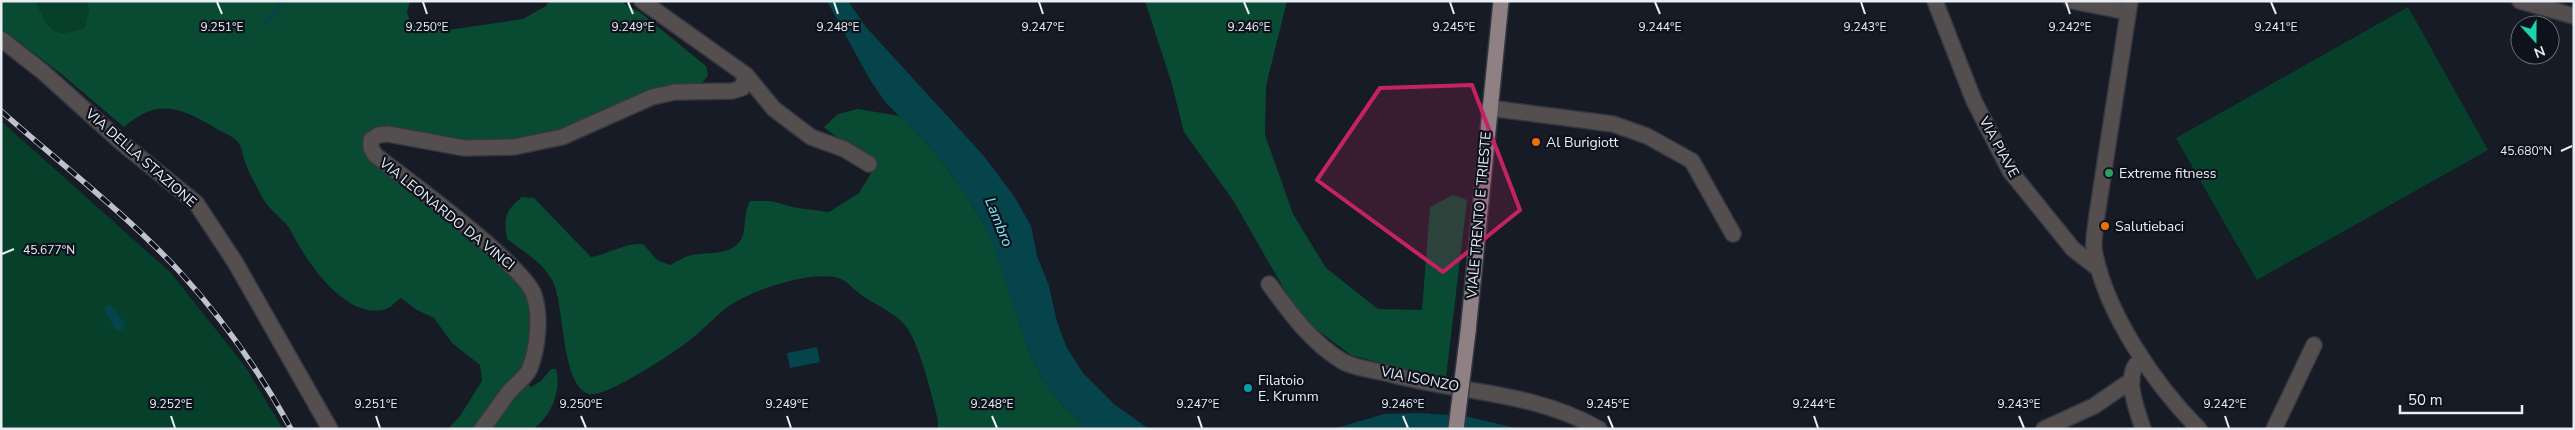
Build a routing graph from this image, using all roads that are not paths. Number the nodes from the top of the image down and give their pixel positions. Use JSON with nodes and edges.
{"nodes":[{"id":1,"x":642,"y":1,"type":"edge"},
{"id":2,"x":1501,"y":1,"type":"edge"},
{"id":3,"x":1935,"y":1,"type":"edge"},
{"id":4,"x":2072,"y":1,"type":"edge"},
{"id":5,"x":2520,"y":1,"type":"edge"},
{"id":6,"x":2129,"y":7,"type":"edge"},
{"id":7,"x":2574,"y":16,"type":"edge"},
{"id":8,"x":1,"y":39,"type":"edge"},
{"id":9,"x":746,"y":75,"type":"junction"},
{"id":10,"x":1489,"y":108,"type":"junction"},
{"id":11,"x":869,"y":164,"type":"dead end"},
{"id":12,"x":1733,"y":234,"type":"dead end"},
{"id":13,"x":2099,"y":269,"type":"junction"},
{"id":14,"x":1269,"y":284,"type":"dead end"},
{"id":15,"x":2314,"y":345,"type":"dead end"},
{"id":16,"x":2142,"y":359,"type":"junction"},
{"id":17,"x":2132,"y":380,"type":"junction"},
{"id":18,"x":330,"y":429,"type":"edge"},
{"id":19,"x":482,"y":429,"type":"edge"},
{"id":20,"x":1456,"y":429,"type":"edge"},
{"id":21,"x":1599,"y":429,"type":"edge"},
{"id":22,"x":2044,"y":429,"type":"edge"},
{"id":23,"x":2143,"y":429,"type":"edge"},
{"id":24,"x":2199,"y":429,"type":"edge"},
{"id":25,"x":2274,"y":429,"type":"edge"}],
"edges":[{"from":1,"to":9,"type":"street"},
{"from":2,"to":10,"type":"main road","name":"VIALE TRENTO E TRIESTE"},
{"from":3,"to":13,"type":"street","name":"VIA PIAVE"},
{"from":4,"to":6,"type":"street"},
{"from":5,"to":7,"type":"street"},
{"from":6,"to":13,"type":"street"},
{"from":8,"to":18,"type":"street","name":"VIA DELLA STAZIONE"},
{"from":9,"to":11,"type":"street"},
{"from":9,"to":19,"type":"street","name":"VIA LEONARDO DA VINCI"},
{"from":10,"to":12,"type":"street"},
{"from":10,"to":20,"type":"main road","name":"VIALE TRENTO E TRIESTE","bridge":true},
{"from":13,"to":16,"type":"street"},
{"from":14,"to":21,"type":"street","name":"VIA ISONZO"},
{"from":15,"to":25,"type":"street"},
{"from":16,"to":17,"type":"street"},
{"from":16,"to":24,"type":"street"},
{"from":17,"to":22,"type":"street"},
{"from":17,"to":23,"type":"street"}]}
